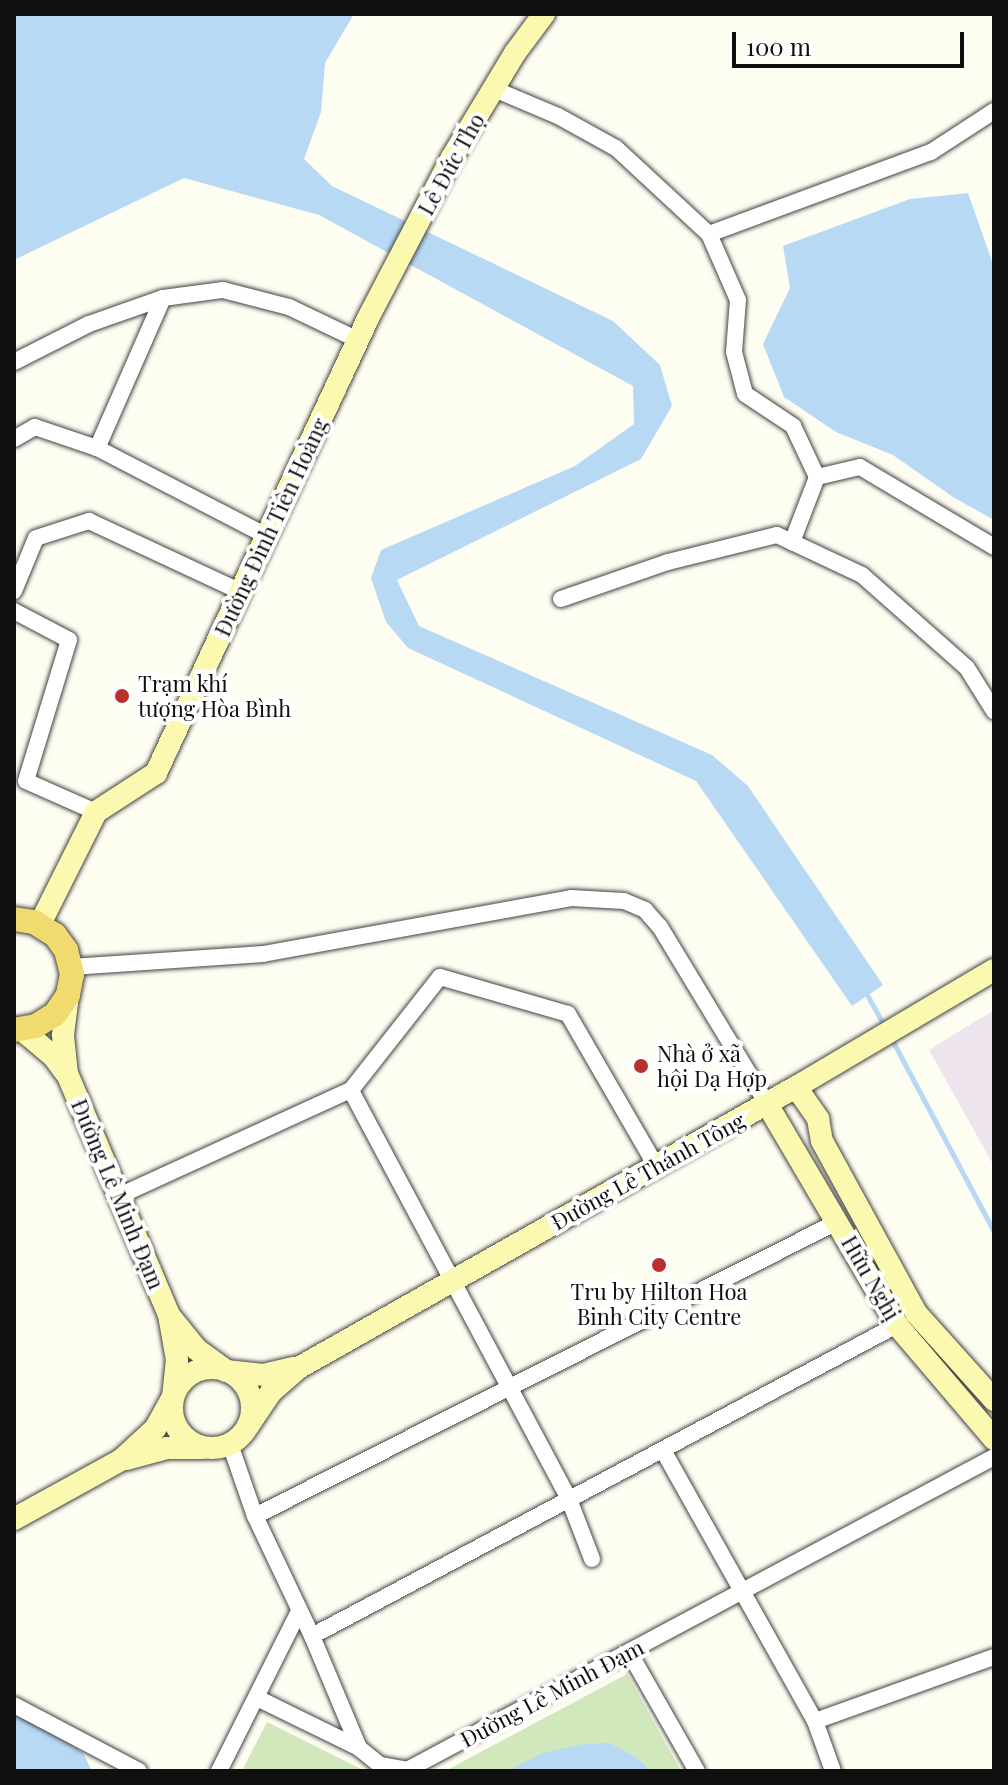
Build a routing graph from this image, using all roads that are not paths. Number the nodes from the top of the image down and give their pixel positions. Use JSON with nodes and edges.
{"nodes":[{"id":1,"x":544,"y":14,"type":"edge"},
{"id":2,"x":494,"y":89,"type":"junction"},
{"id":3,"x":994,"y":111,"type":"edge"},
{"id":4,"x":709,"y":234,"type":"junction"},
{"id":5,"x":163,"y":298,"type":"junction"},
{"id":6,"x":362,"y":330,"type":"junction"},
{"id":7,"x":14,"y":362,"type":"edge"},
{"id":8,"x":14,"y":439,"type":"edge"},
{"id":9,"x":97,"y":448,"type":"junction"},
{"id":10,"x":817,"y":477,"type":"junction"},
{"id":11,"x":267,"y":536,"type":"junction"},
{"id":12,"x":792,"y":542,"type":"junction"},
{"id":13,"x":994,"y":547,"type":"edge"},
{"id":14,"x":14,"y":591,"type":"edge"},
{"id":15,"x":241,"y":592,"type":"junction"},
{"id":16,"x":561,"y":599,"type":"dead end"},
{"id":17,"x":14,"y":611,"type":"edge"},
{"id":18,"x":994,"y":711,"type":"edge"},
{"id":19,"x":20,"y":781,"type":"edge"},
{"id":20,"x":96,"y":812,"type":"junction"},
{"id":21,"x":14,"y":907,"type":"edge"},
{"id":22,"x":29,"y":922,"type":"edge"},
{"id":23,"x":72,"y":967,"type":"junction"},
{"id":24,"x":994,"y":970,"type":"edge"},
{"id":25,"x":68,"y":995,"type":"junction"},
{"id":26,"x":17,"y":1030,"type":"edge"},
{"id":27,"x":67,"y":1074,"type":"junction"},
{"id":28,"x":796,"y":1087,"type":"junction"},
{"id":29,"x":351,"y":1090,"type":"junction"},
{"id":30,"x":767,"y":1104,"type":"junction"},
{"id":31,"x":656,"y":1166,"type":"junction"},
{"id":32,"x":119,"y":1196,"type":"junction"},
{"id":33,"x":839,"y":1221,"type":"junction"},
{"id":34,"x":453,"y":1281,"type":"junction"},
{"id":35,"x":169,"y":1315,"type":"junction"},
{"id":36,"x":897,"y":1325,"type":"junction"},
{"id":37,"x":300,"y":1367,"type":"junction"},
{"id":38,"x":226,"y":1371,"type":"junction"},
{"id":39,"x":971,"y":1375,"type":"junction"},
{"id":40,"x":509,"y":1387,"type":"junction"},
{"id":41,"x":953,"y":1391,"type":"junction"},
{"id":42,"x":173,"y":1397,"type":"junction"},
{"id":43,"x":994,"y":1400,"type":"edge"},
{"id":44,"x":248,"y":1426,"type":"junction"},
{"id":45,"x":994,"y":1439,"type":"edge"},
{"id":46,"x":230,"y":1444,"type":"junction"},
{"id":47,"x":204,"y":1448,"type":"junction"},
{"id":48,"x":664,"y":1452,"type":"junction"},
{"id":49,"x":994,"y":1457,"type":"edge"},
{"id":50,"x":121,"y":1460,"type":"junction"},
{"id":51,"x":569,"y":1499,"type":"junction"},
{"id":52,"x":255,"y":1516,"type":"junction"},
{"id":53,"x":14,"y":1519,"type":"edge"},
{"id":54,"x":592,"y":1559,"type":"dead end"},
{"id":55,"x":744,"y":1590,"type":"junction"},
{"id":56,"x":299,"y":1611,"type":"junction"},
{"id":57,"x":312,"y":1636,"type":"junction"},
{"id":58,"x":629,"y":1652,"type":"junction"},
{"id":59,"x":994,"y":1657,"type":"edge"},
{"id":60,"x":257,"y":1698,"type":"junction"},
{"id":61,"x":14,"y":1705,"type":"edge"},
{"id":62,"x":815,"y":1721,"type":"junction"},
{"id":63,"x":359,"y":1748,"type":"junction"},
{"id":64,"x":139,"y":1771,"type":"edge"},
{"id":65,"x":219,"y":1771,"type":"edge"},
{"id":66,"x":697,"y":1771,"type":"edge"},
{"id":67,"x":833,"y":1771,"type":"edge"}],
"edges":[{"from":1,"to":2,"type":"main road","name":"Lê Đức Thọ"},
{"from":2,"to":4,"type":"street"},
{"from":2,"to":6,"type":"main road","name":"Lê Đức Thọ"},
{"from":3,"to":4,"type":"street"},
{"from":4,"to":10,"type":"street"},
{"from":5,"to":6,"type":"street"},
{"from":5,"to":7,"type":"street"},
{"from":5,"to":9,"type":"street"},
{"from":6,"to":11,"type":"main road","name":"Đường Đinh Tiên Hoàng"},
{"from":8,"to":9,"type":"street"},
{"from":9,"to":11,"type":"street"},
{"from":10,"to":12,"type":"street"},
{"from":10,"to":13,"type":"street"},
{"from":11,"to":15,"type":"main road","name":"Đường Đinh Tiên Hoàng"},
{"from":12,"to":16,"type":"street"},
{"from":12,"to":18,"type":"street"},
{"from":14,"to":15,"type":"street"},
{"from":15,"to":20,"type":"main road","name":"Đường Đinh Tiên Hoàng"},
{"from":17,"to":19,"type":"street"},
{"from":19,"to":20,"type":"street"},
{"from":20,"to":22,"type":"main road"},
{"from":21,"to":22,"type":"main road"},
{"from":22,"to":23,"type":"main road"},
{"from":23,"to":25,"type":"main road"},
{"from":23,"to":30,"type":"street"},
{"from":24,"to":28,"type":"main road","name":"Đường Lê Thánh Tông"},
{"from":25,"to":26,"type":"main road"},
{"from":25,"to":27,"type":"main road","name":"Đường Lê Minh Đạm"},
{"from":26,"to":27,"type":"main road","name":"Đường Lê Minh Đạm"},
{"from":27,"to":32,"type":"main road","name":"Đường Lê Minh Đạm"},
{"from":28,"to":30,"type":"main road","name":"Đường Lê Thánh Tông"},
{"from":28,"to":39,"type":"main road","name":"Hữu Nghị"},
{"from":29,"to":31,"type":"street"},
{"from":29,"to":32,"type":"street"},
{"from":29,"to":34,"type":"street"},
{"from":30,"to":31,"type":"main road","name":"Đường Lê Thánh Tông"},
{"from":30,"to":33,"type":"main road","name":"Hữu Nghị"},
{"from":31,"to":34,"type":"main road","name":"Đường Lê Thánh Tông"},
{"from":32,"to":35,"type":"main road","name":"Đường Lê Minh Đạm"},
{"from":33,"to":36,"type":"main road","name":"Hữu Nghị"},
{"from":33,"to":40,"type":"street"},
{"from":34,"to":37,"type":"main road","name":"Đường Lê Thánh Tông"},
{"from":34,"to":40,"type":"street"},
{"from":35,"to":38,"type":"main road"},
{"from":35,"to":42,"type":"main road"},
{"from":36,"to":41,"type":"main road","name":"Hữu Nghị"},
{"from":36,"to":48,"type":"street"},
{"from":37,"to":38,"type":"main road","name":"Đường Lê Thánh Tông"},
{"from":37,"to":44,"type":"main road","name":"Đường Lê Thánh Tông"},
{"from":38,"to":42,"type":"main road"},
{"from":38,"to":44,"type":"main road"},
{"from":39,"to":41,"type":"main road"},
{"from":39,"to":43,"type":"main road","name":"Hữu Nghị"},
{"from":40,"to":51,"type":"street"},
{"from":40,"to":52,"type":"street"},
{"from":41,"to":45,"type":"main road","name":"Hữu Nghị"},
{"from":42,"to":47,"type":"main road"},
{"from":42,"to":50,"type":"main road"},
{"from":44,"to":46,"type":"main road"},
{"from":46,"to":47,"type":"main road"},
{"from":46,"to":52,"type":"street"},
{"from":47,"to":50,"type":"main road"},
{"from":48,"to":51,"type":"street"},
{"from":48,"to":55,"type":"street"},
{"from":49,"to":55,"type":"street","name":"Đường Lê Minh Đạm"},
{"from":50,"to":53,"type":"main road"},
{"from":51,"to":54,"type":"street"},
{"from":51,"to":57,"type":"street"},
{"from":52,"to":56,"type":"street"},
{"from":55,"to":58,"type":"street","name":"Đường Lê Minh Đạm"},
{"from":55,"to":62,"type":"street"},
{"from":56,"to":57,"type":"street"},
{"from":56,"to":60,"type":"street"},
{"from":57,"to":63,"type":"street"},
{"from":58,"to":63,"type":"street","name":"Đường Lê Minh Đạm"},
{"from":58,"to":66,"type":"street"},
{"from":59,"to":62,"type":"street"},
{"from":60,"to":63,"type":"street","name":"Đường Lê Minh Đạm"},
{"from":60,"to":65,"type":"street"},
{"from":61,"to":64,"type":"street"},
{"from":62,"to":67,"type":"street"}]}
